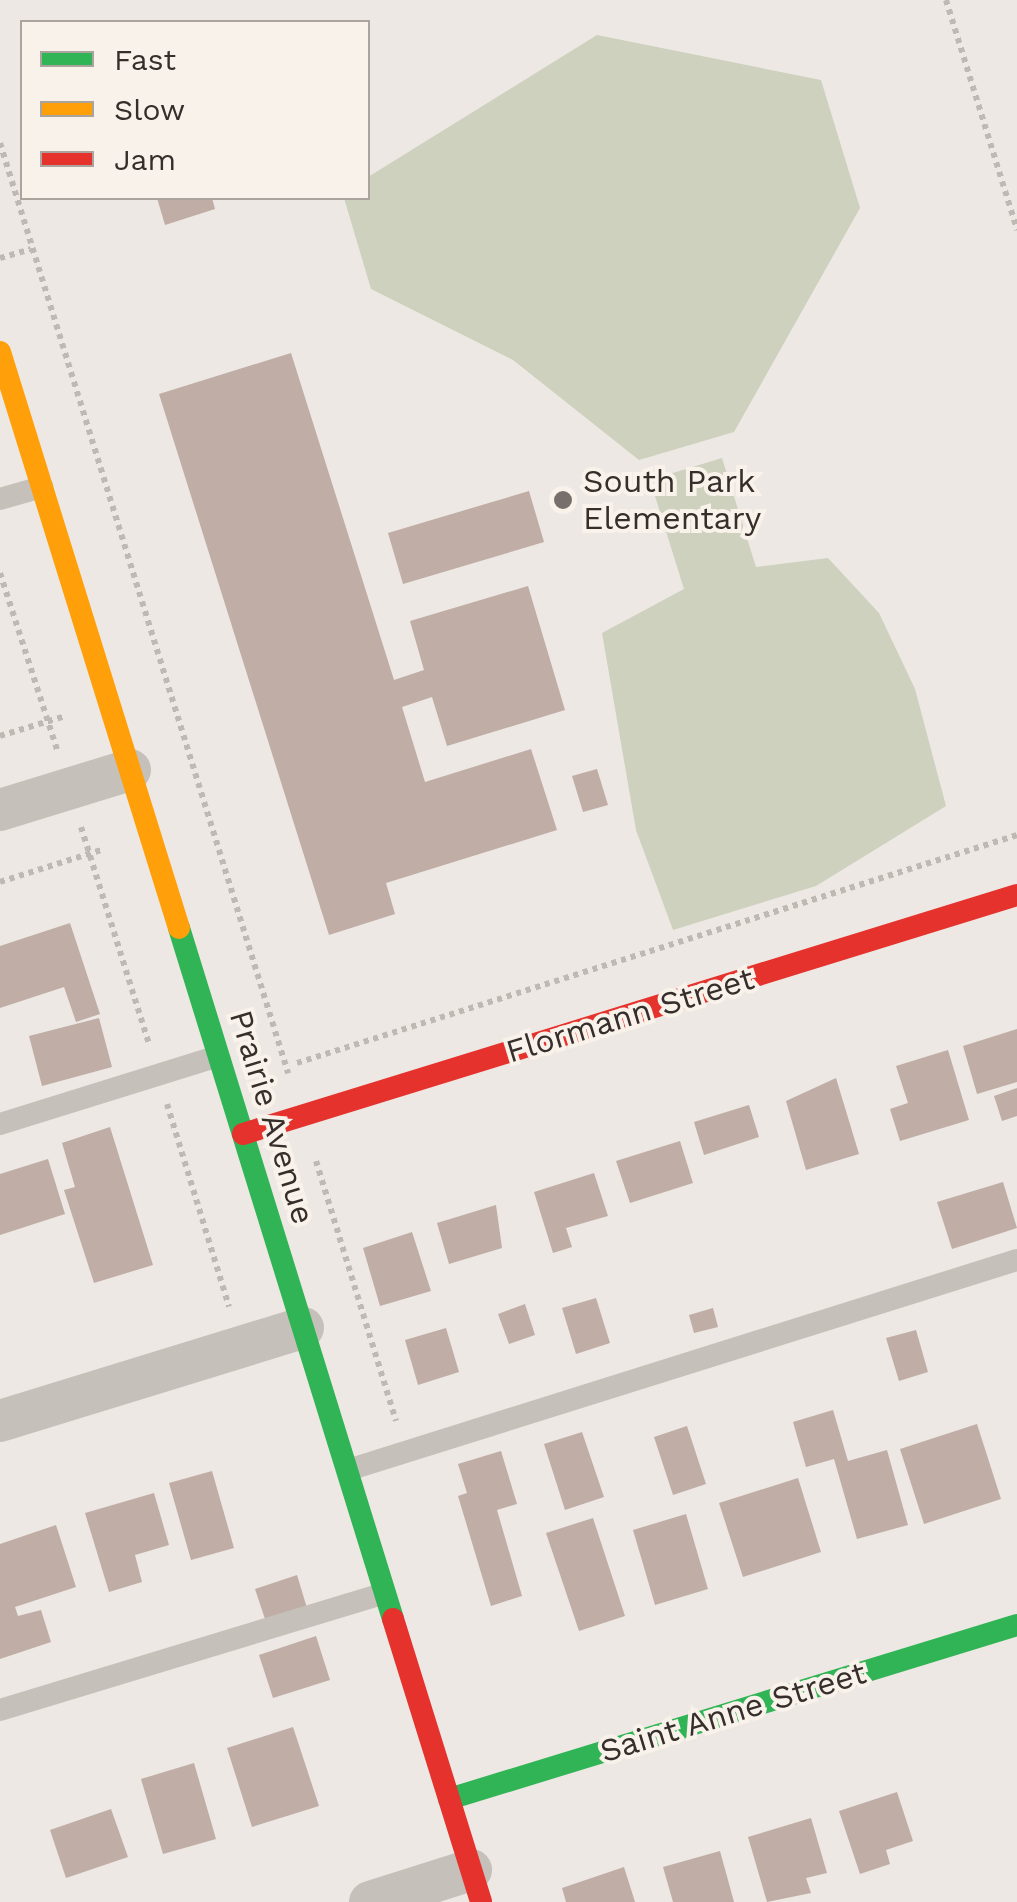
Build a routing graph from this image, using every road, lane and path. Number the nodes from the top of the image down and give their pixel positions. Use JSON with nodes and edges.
{"nodes":[{"id":1,"x":946,"y":0,"type":"edge"},
{"id":2,"x":0,"y":142,"type":"edge"},
{"id":3,"x":1017,"y":230,"type":"edge"},
{"id":4,"x":31,"y":248,"type":"junction"},
{"id":5,"x":0,"y":258,"type":"edge"},
{"id":6,"x":0,"y":352,"type":"edge"},
{"id":7,"x":42,"y":486,"type":"junction"},
{"id":8,"x":0,"y":499,"type":"edge"},
{"id":9,"x":0,"y":574,"type":"edge"},
{"id":10,"x":130,"y":770,"type":"junction"},
{"id":11,"x":69,"y":789,"type":"junction"},
{"id":12,"x":0,"y":810,"type":"edge"},
{"id":13,"x":1017,"y":835,"type":"edge"},
{"id":14,"x":1017,"y":896,"type":"edge"},
{"id":15,"x":218,"y":1056,"type":"junction"},
{"id":16,"x":286,"y":1066,"type":"junction"},
{"id":17,"x":158,"y":1076,"type":"junction"},
{"id":18,"x":302,"y":1116,"type":"junction"},
{"id":19,"x":0,"y":1124,"type":"edge"},
{"id":20,"x":243,"y":1134,"type":"junction"},
{"id":21,"x":1017,"y":1260,"type":"edge"},
{"id":22,"x":303,"y":1328,"type":"junction"},
{"id":23,"x":241,"y":1346,"type":"junction"},
{"id":24,"x":0,"y":1422,"type":"edge"},
{"id":25,"x":405,"y":1452,"type":"junction"},
{"id":26,"x":347,"y":1470,"type":"junction"},
{"id":27,"x":385,"y":1593,"type":"junction"},
{"id":28,"x":1017,"y":1625,"type":"edge"},
{"id":29,"x":0,"y":1710,"type":"edge"},
{"id":30,"x":449,"y":1798,"type":"junction"},
{"id":31,"x":476,"y":1886,"type":"edge"},
{"id":32,"x":370,"y":1902,"type":"edge"}],
"edges":[{"from":1,"to":3,"type":"path"},
{"from":2,"to":4,"type":"path"},
{"from":4,"to":5,"type":"path"},
{"from":4,"to":16,"type":"path"},
{"from":6,"to":7,"type":"street","name":"Prairie Avenue"},
{"from":7,"to":8,"type":"lane"},
{"from":7,"to":10,"type":"street","name":"Prairie Avenue"},
{"from":9,"to":11,"type":"path"},
{"from":10,"to":11,"type":"street"},
{"from":10,"to":15,"type":"street","name":"Prairie Avenue"},
{"from":11,"to":12,"type":"street"},
{"from":11,"to":17,"type":"path"},
{"from":13,"to":16,"type":"path"},
{"from":14,"to":18,"type":"street","name":"Flormann Street"},
{"from":15,"to":17,"type":"lane"},
{"from":15,"to":20,"type":"street","name":"Prairie Avenue"},
{"from":16,"to":18,"type":"path"},
{"from":17,"to":19,"type":"lane"},
{"from":17,"to":23,"type":"path"},
{"from":18,"to":20,"type":"street","name":"Flormann Street"},
{"from":18,"to":25,"type":"path"},
{"from":20,"to":22,"type":"street","name":"Prairie Avenue"},
{"from":21,"to":25,"type":"lane"},
{"from":22,"to":23,"type":"street"},
{"from":22,"to":26,"type":"street","name":"Prairie Avenue"},
{"from":23,"to":24,"type":"street"},
{"from":25,"to":26,"type":"lane"},
{"from":26,"to":27,"type":"street","name":"Prairie Avenue"},
{"from":27,"to":29,"type":"lane"},
{"from":27,"to":30,"type":"street","name":"Prairie Avenue"},
{"from":28,"to":30,"type":"street","name":"Saint Anne Street"},
{"from":30,"to":31,"type":"street","name":"Prairie Avenue"},
{"from":31,"to":32,"type":"street"}]}
